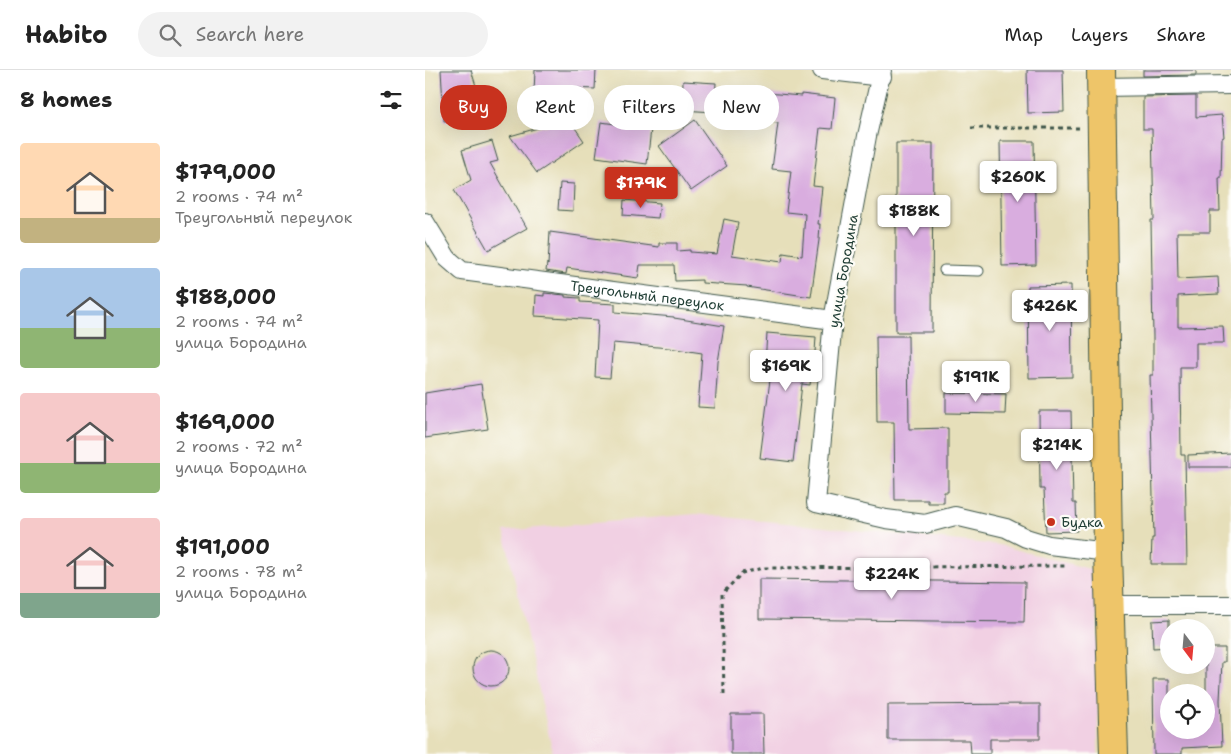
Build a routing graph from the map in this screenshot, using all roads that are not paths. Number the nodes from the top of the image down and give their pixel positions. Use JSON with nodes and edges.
{"nodes":[{"id":1,"x":822,"y":70,"type":"edge"},
{"id":2,"x":882,"y":74,"type":"edge"},
{"id":3,"x":1101,"y":78,"type":"edge"},
{"id":4,"x":1231,"y":85,"type":"edge"},
{"id":5,"x":425,"y":222,"type":"edge"},
{"id":6,"x":944,"y":270,"type":"dead end"},
{"id":7,"x":979,"y":271,"type":"dead end"},
{"id":8,"x":833,"y":320,"type":"junction"},
{"id":9,"x":1108,"y":552,"type":"junction"},
{"id":10,"x":1111,"y":605,"type":"junction"},
{"id":11,"x":1231,"y":605,"type":"edge"},
{"id":12,"x":1114,"y":754,"type":"edge"}],
"edges":[{"from":1,"to":2,"type":"street"},
{"from":2,"to":8,"type":"street","name":"улица Бородина"},
{"from":3,"to":4,"type":"street"},
{"from":3,"to":9,"type":"main road"},
{"from":5,"to":8,"type":"street","name":"Треугольный переулок"},
{"from":6,"to":7,"type":"lane"},
{"from":8,"to":9,"type":"street","name":"улица Бородина"},
{"from":9,"to":10,"type":"main road"},
{"from":10,"to":11,"type":"street"},
{"from":10,"to":12,"type":"main road"}]}
